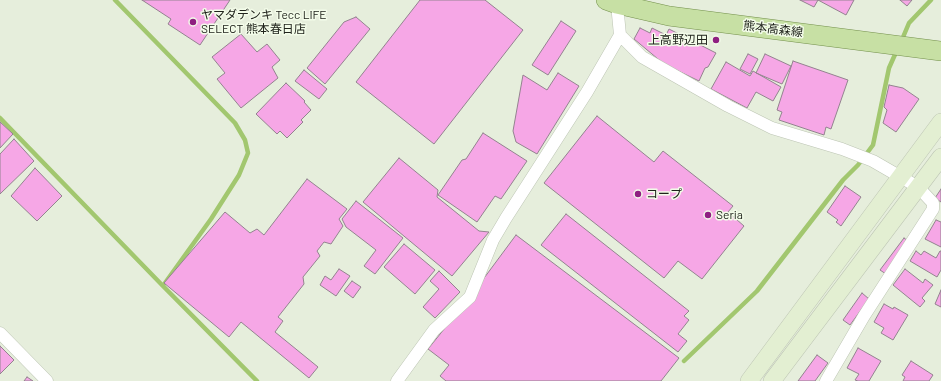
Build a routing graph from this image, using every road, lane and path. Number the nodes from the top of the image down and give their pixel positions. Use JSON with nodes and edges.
{"nodes":[{"id":1,"x":612,"y":2,"type":"edge"},
{"id":2,"x":620,"y":35,"type":"junction"},
{"id":3,"x":941,"y":51,"type":"edge"},
{"id":4,"x":941,"y":122,"type":"edge"},
{"id":5,"x":941,"y":157,"type":"edge"},
{"id":6,"x":901,"y":176,"type":"junction"},
{"id":7,"x":918,"y":187,"type":"junction"},
{"id":8,"x":937,"y":206,"type":"edge"},
{"id":9,"x":0,"y":333,"type":"edge"},
{"id":10,"x":47,"y":381,"type":"edge"},
{"id":11,"x":397,"y":381,"type":"edge"},
{"id":12,"x":749,"y":381,"type":"edge"},
{"id":13,"x":772,"y":381,"type":"edge"},
{"id":14,"x":826,"y":381,"type":"edge"}],
"edges":[{"from":1,"to":2,"type":"street"},
{"from":1,"to":3,"type":"main road","name":"熊本高森線"},
{"from":2,"to":6,"type":"street"},
{"from":2,"to":11,"type":"street"},
{"from":4,"to":6,"type":"street"},
{"from":5,"to":7,"type":"street"},
{"from":6,"to":7,"type":"street"},
{"from":6,"to":12,"type":"street"},
{"from":7,"to":8,"type":"street"},
{"from":7,"to":13,"type":"street"},
{"from":8,"to":14,"type":"street"},
{"from":9,"to":10,"type":"street"}]}
